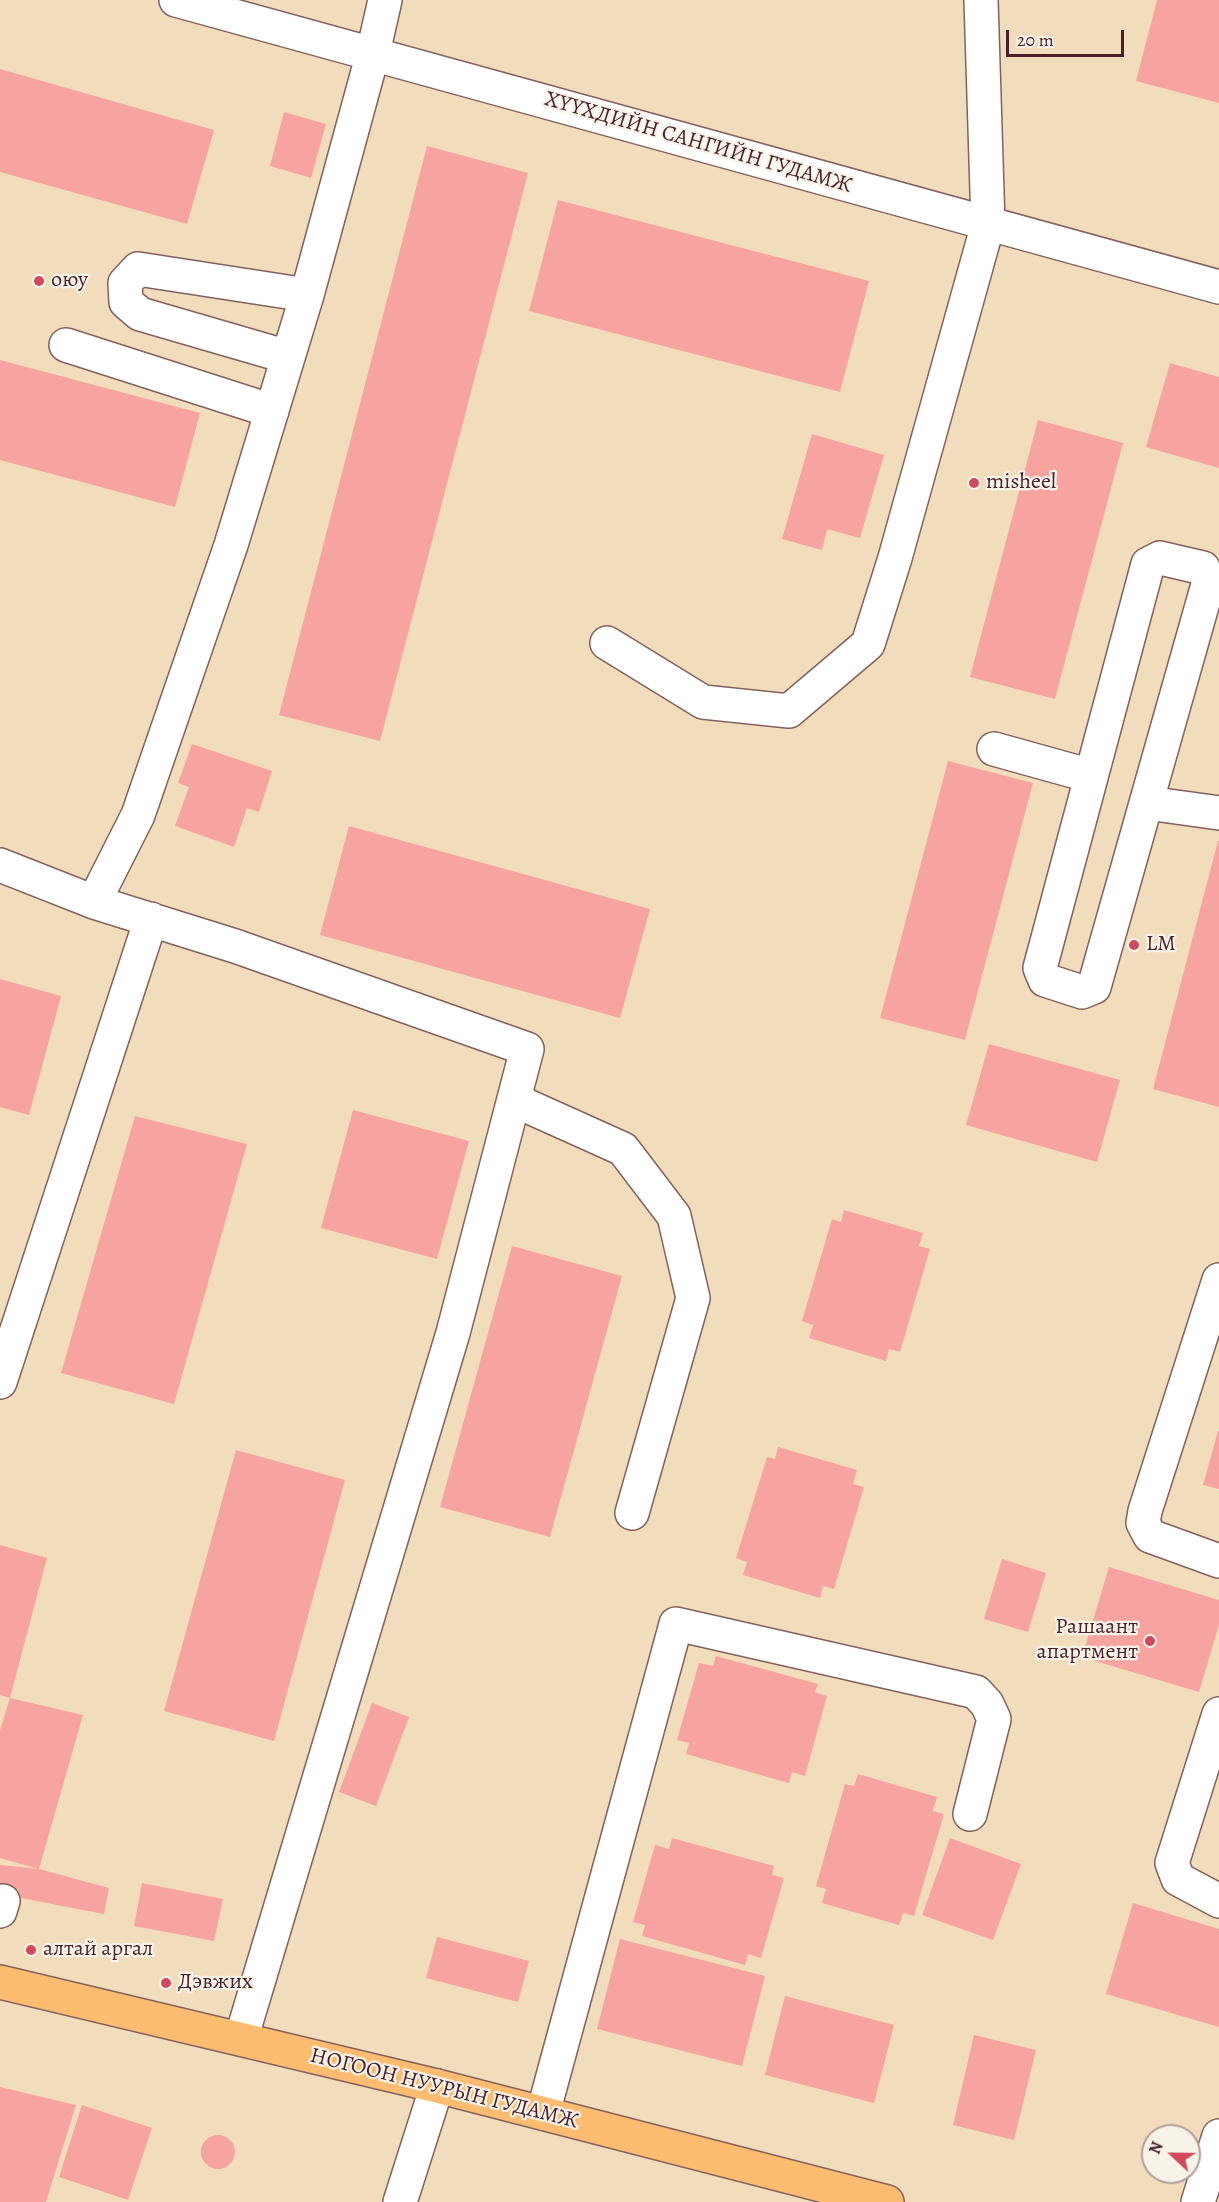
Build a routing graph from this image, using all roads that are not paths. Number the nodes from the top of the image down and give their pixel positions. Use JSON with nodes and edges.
{"nodes":[{"id":1,"x":176,"y":0,"type":"edge"},
{"id":2,"x":386,"y":0,"type":"edge"},
{"id":3,"x":981,"y":0,"type":"edge"},
{"id":4,"x":373,"y":53,"type":"junction"},
{"id":5,"x":988,"y":224,"type":"junction"},
{"id":6,"x":1219,"y":287,"type":"edge"},
{"id":7,"x":306,"y":295,"type":"junction"},
{"id":8,"x":66,"y":345,"type":"dead end"},
{"id":9,"x":288,"y":357,"type":"junction"},
{"id":10,"x":272,"y":411,"type":"junction"},
{"id":11,"x":607,"y":643,"type":"dead end"},
{"id":12,"x":994,"y":749,"type":"dead end"},
{"id":13,"x":1091,"y":776,"type":"junction"},
{"id":14,"x":1147,"y":803,"type":"junction"},
{"id":15,"x":1219,"y":813,"type":"edge"},
{"id":16,"x":0,"y":864,"type":"edge"},
{"id":17,"x":94,"y":902,"type":"junction"},
{"id":18,"x":151,"y":919,"type":"junction"},
{"id":19,"x":514,"y":1100,"type":"junction"},
{"id":20,"x":1219,"y":1280,"type":"edge"},
{"id":21,"x":0,"y":1382,"type":"edge"},
{"id":22,"x":632,"y":1513,"type":"dead end"},
{"id":23,"x":1219,"y":1561,"type":"edge"},
{"id":24,"x":1219,"y":1714,"type":"edge"},
{"id":25,"x":970,"y":1814,"type":"dead end"},
{"id":26,"x":1219,"y":1901,"type":"edge"},
{"id":27,"x":0,"y":1982,"type":"edge"},
{"id":28,"x":242,"y":2038,"type":"junction"},
{"id":29,"x":437,"y":2086,"type":"junction"},
{"id":30,"x":543,"y":2113,"type":"junction"},
{"id":31,"x":1219,"y":2136,"type":"edge"},
{"id":32,"x":400,"y":2202,"type":"edge"},
{"id":33,"x":887,"y":2202,"type":"edge"},
{"id":34,"x":1198,"y":2202,"type":"edge"}],
"edges":[{"from":1,"to":4,"type":"street","name":"ХҮҮХДИЙН САНГИЙН ГУДАМЖ"},
{"from":2,"to":4,"type":"street"},
{"from":3,"to":5,"type":"street"},
{"from":4,"to":5,"type":"street","name":"ХҮҮХДИЙН САНГИЙН ГУДАМЖ"},
{"from":4,"to":7,"type":"street"},
{"from":5,"to":6,"type":"street","name":"ХҮҮХДИЙН САНГИЙН ГУДАМЖ"},
{"from":5,"to":11,"type":"street"},
{"from":7,"to":9,"type":"street"},
{"from":7,"to":9,"type":"street"},
{"from":8,"to":10,"type":"street"},
{"from":9,"to":10,"type":"street"},
{"from":10,"to":17,"type":"street"},
{"from":12,"to":13,"type":"street"},
{"from":13,"to":14,"type":"street"},
{"from":13,"to":14,"type":"street"},
{"from":14,"to":15,"type":"street"},
{"from":16,"to":17,"type":"street"},
{"from":17,"to":18,"type":"street"},
{"from":18,"to":19,"type":"street"},
{"from":18,"to":21,"type":"street"},
{"from":19,"to":22,"type":"street"},
{"from":19,"to":28,"type":"street"},
{"from":20,"to":23,"type":"street"},
{"from":24,"to":26,"type":"street"},
{"from":25,"to":30,"type":"street"},
{"from":27,"to":28,"type":"main road","name":"НОГООН НУУРЫН ГУДАМЖ"},
{"from":28,"to":29,"type":"main road","name":"НОГООН НУУРЫН ГУДАМЖ"},
{"from":29,"to":30,"type":"main road","name":"НОГООН НУУРЫН ГУДАМЖ"},
{"from":29,"to":32,"type":"street"},
{"from":30,"to":33,"type":"main road","name":"НОГООН НУУРЫН ГУДАМЖ"},
{"from":31,"to":34,"type":"street"}]}
